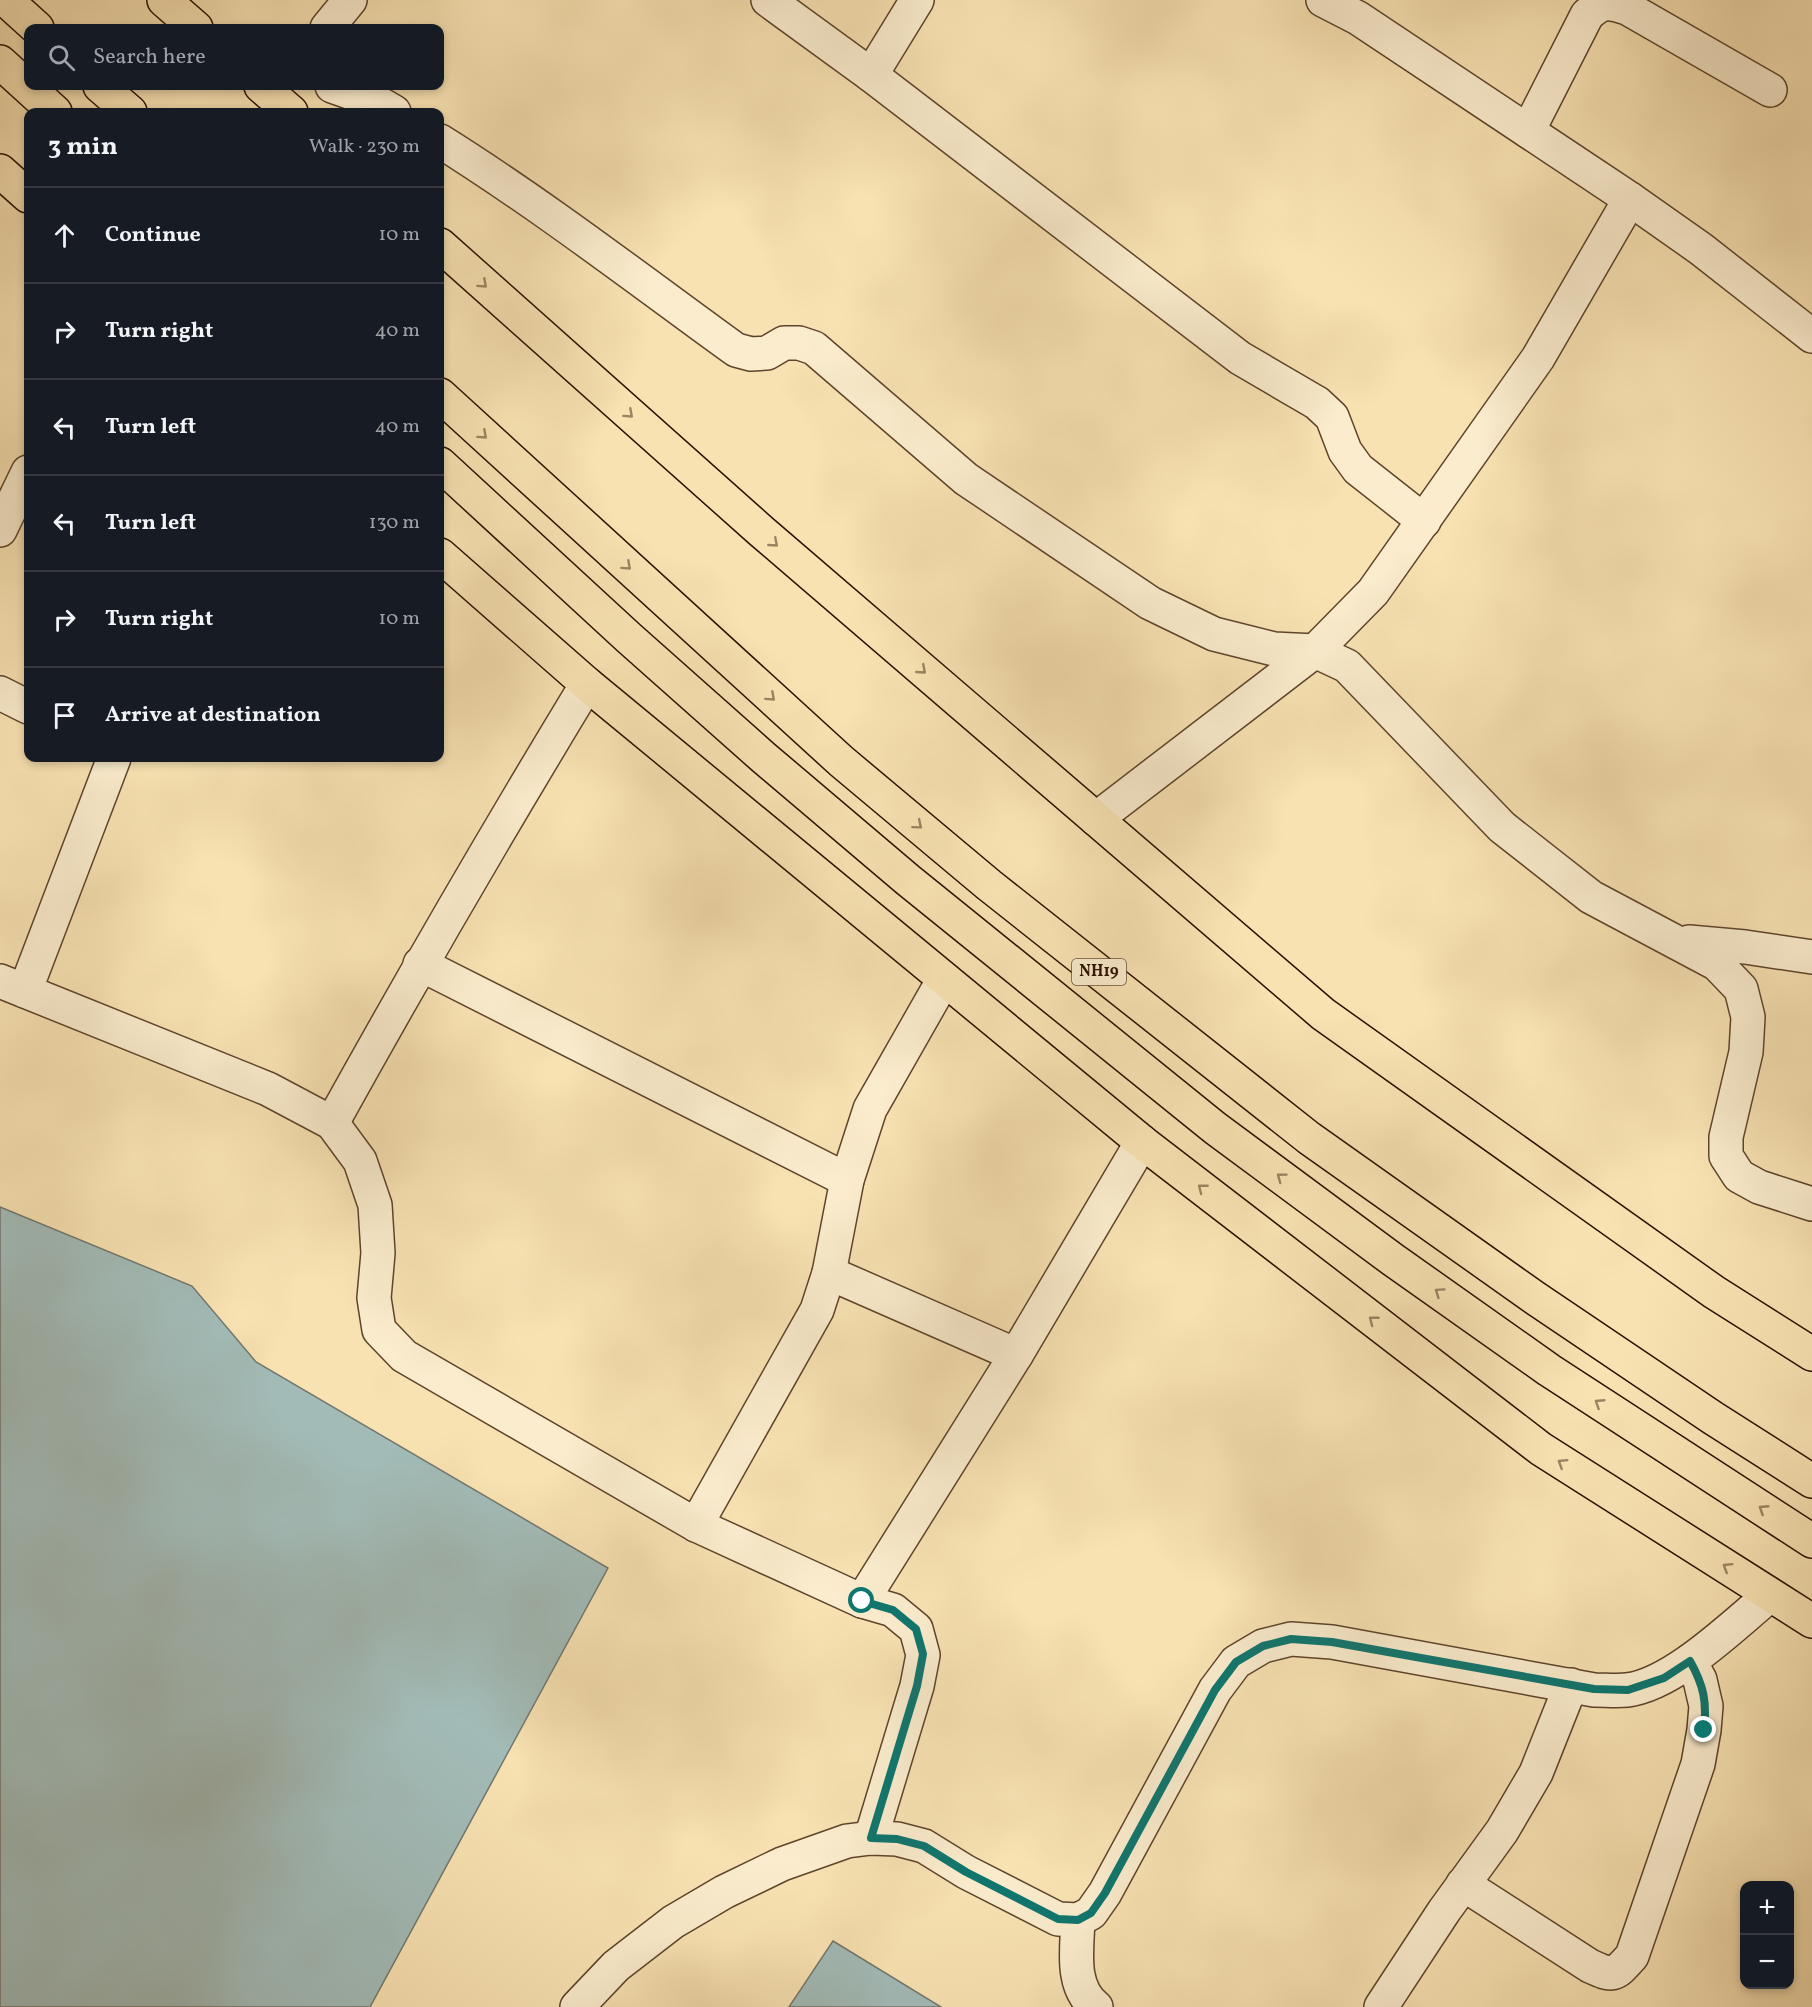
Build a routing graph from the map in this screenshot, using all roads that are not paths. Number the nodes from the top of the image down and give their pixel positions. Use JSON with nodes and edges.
{"nodes":[{"id":1,"x":6,"y":0,"type":"edge"},
{"id":2,"x":164,"y":0,"type":"edge"},
{"id":3,"x":350,"y":0,"type":"edge"},
{"id":4,"x":768,"y":0,"type":"edge"},
{"id":5,"x":917,"y":0,"type":"edge"},
{"id":6,"x":1323,"y":0,"type":"edge"},
{"id":7,"x":33,"y":24,"type":"edge"},
{"id":8,"x":191,"y":24,"type":"edge"},
{"id":9,"x":330,"y":24,"type":"edge"},
{"id":10,"x":0,"y":62,"type":"edge"},
{"id":11,"x":871,"y":75,"type":"junction"},
{"id":12,"x":24,"y":83,"type":"edge"},
{"id":13,"x":31,"y":90,"type":"edge"},
{"id":14,"x":105,"y":90,"type":"edge"},
{"id":15,"x":266,"y":90,"type":"edge"},
{"id":16,"x":343,"y":90,"type":"edge"},
{"id":17,"x":1770,"y":90,"type":"dead end"},
{"id":18,"x":52,"y":108,"type":"edge"},
{"id":19,"x":125,"y":108,"type":"edge"},
{"id":20,"x":286,"y":108,"type":"edge"},
{"id":21,"x":387,"y":108,"type":"edge"},
{"id":22,"x":1528,"y":131,"type":"junction"},
{"id":23,"x":444,"y":144,"type":"edge"},
{"id":24,"x":0,"y":171,"type":"edge"},
{"id":25,"x":24,"y":192,"type":"edge"},
{"id":26,"x":1630,"y":199,"type":"junction"},
{"id":27,"x":444,"y":249,"type":"edge"},
{"id":28,"x":1812,"y":336,"type":"edge"},
{"id":29,"x":444,"y":399,"type":"edge"},
{"id":30,"x":444,"y":468,"type":"edge"},
{"id":31,"x":24,"y":480,"type":"edge"},
{"id":32,"x":1425,"y":521,"type":"junction"},
{"id":33,"x":0,"y":530,"type":"edge"},
{"id":34,"x":444,"y":559,"type":"edge"},
{"id":35,"x":1315,"y":651,"type":"junction"},
{"id":36,"x":587,"y":684,"type":"junction"},
{"id":37,"x":0,"y":693,"type":"edge"},
{"id":38,"x":24,"y":705,"type":"edge"},
{"id":39,"x":112,"y":762,"type":"edge"},
{"id":40,"x":1096,"y":819,"type":"junction"},
{"id":41,"x":1676,"y":941,"type":"junction"},
{"id":42,"x":1812,"y":957,"type":"edge"},
{"id":43,"x":420,"y":964,"type":"junction"},
{"id":44,"x":944,"y":979,"type":"junction"},
{"id":45,"x":13,"y":986,"type":"edge"},
{"id":46,"x":332,"y":1123,"type":"junction"},
{"id":47,"x":1142,"y":1142,"type":"junction"},
{"id":48,"x":847,"y":1180,"type":"junction"},
{"id":49,"x":1812,"y":1204,"type":"edge"},
{"id":50,"x":829,"y":1274,"type":"junction"},
{"id":51,"x":1812,"y":1354,"type":"edge"},
{"id":52,"x":1016,"y":1355,"type":"junction"},
{"id":53,"x":1812,"y":1481,"type":"edge"},
{"id":54,"x":696,"y":1525,"type":"junction"},
{"id":55,"x":1812,"y":1541,"type":"edge"},
{"id":56,"x":1770,"y":1594,"type":"junction"},
{"id":57,"x":862,"y":1601,"type":"junction"},
{"id":58,"x":1812,"y":1621,"type":"edge"},
{"id":59,"x":1690,"y":1661,"type":"junction"},
{"id":60,"x":1570,"y":1685,"type":"junction"},
{"id":61,"x":871,"y":1838,"type":"junction"},
{"id":62,"x":1463,"y":1884,"type":"junction"},
{"id":63,"x":1078,"y":1920,"type":"junction"},
{"id":64,"x":577,"y":2007,"type":"edge"},
{"id":65,"x":1096,"y":2007,"type":"edge"},
{"id":66,"x":1381,"y":2007,"type":"edge"}],
"edges":[{"from":1,"to":7,"type":"main road"},
{"from":2,"to":8,"type":"main road"},
{"from":3,"to":9,"type":"street"},
{"from":4,"to":11,"type":"street"},
{"from":5,"to":11,"type":"street"},
{"from":6,"to":22,"type":"street"},
{"from":10,"to":12,"type":"main road"},
{"from":11,"to":32,"type":"street"},
{"from":13,"to":18,"type":"main road"},
{"from":14,"to":19,"type":"main road"},
{"from":15,"to":20,"type":"main road"},
{"from":16,"to":21,"type":"street"},
{"from":17,"to":22,"type":"street"},
{"from":22,"to":26,"type":"street"},
{"from":23,"to":35,"type":"street"},
{"from":24,"to":25,"type":"main road"},
{"from":26,"to":28,"type":"street"},
{"from":26,"to":32,"type":"street"},
{"from":27,"to":40,"type":"main road","one_way":true},
{"from":29,"to":53,"type":"main road","number":"NH19","one_way":true},
{"from":55,"to":30,"type":"main road","number":"NH19","one_way":true},
{"from":31,"to":33,"type":"street"},
{"from":32,"to":35,"type":"street"},
{"from":34,"to":36,"type":"main road"},
{"from":35,"to":40,"type":"street"},
{"from":35,"to":41,"type":"street"},
{"from":36,"to":43,"type":"street"},
{"from":36,"to":44,"type":"main road"},
{"from":37,"to":38,"type":"street"},
{"from":39,"to":45,"type":"street"},
{"from":40,"to":51,"type":"main road"},
{"from":41,"to":42,"type":"street"},
{"from":41,"to":49,"type":"street"},
{"from":43,"to":46,"type":"street"},
{"from":43,"to":48,"type":"street"},
{"from":44,"to":47,"type":"main road"},
{"from":44,"to":48,"type":"street"},
{"from":45,"to":46,"type":"street"},
{"from":46,"to":54,"type":"street"},
{"from":47,"to":52,"type":"street"},
{"from":56,"to":47,"type":"main road","one_way":true},
{"from":48,"to":50,"type":"street"},
{"from":50,"to":52,"type":"street"},
{"from":50,"to":54,"type":"street"},
{"from":52,"to":57,"type":"street"},
{"from":54,"to":57,"type":"street"},
{"from":56,"to":58,"type":"main road"},
{"from":56,"to":59,"type":"street"},
{"from":57,"to":61,"type":"street"},
{"from":59,"to":60,"type":"street"},
{"from":59,"to":62,"type":"street"},
{"from":60,"to":62,"type":"street"},
{"from":60,"to":63,"type":"street"},
{"from":61,"to":63,"type":"street"},
{"from":61,"to":64,"type":"street"},
{"from":62,"to":66,"type":"street"},
{"from":63,"to":65,"type":"street"}]}
